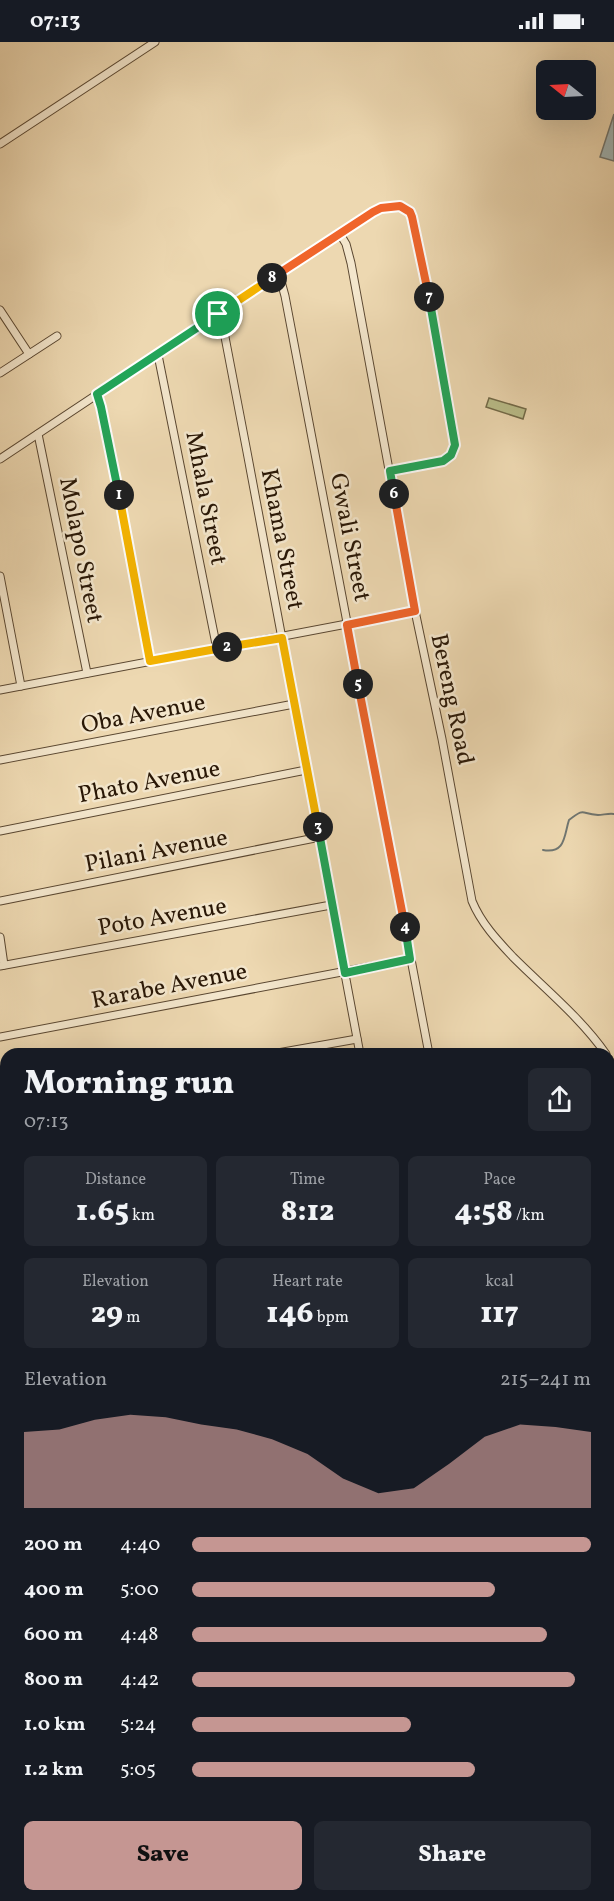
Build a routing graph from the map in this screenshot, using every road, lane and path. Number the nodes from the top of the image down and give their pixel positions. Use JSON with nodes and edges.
{"nodes":[{"id":1,"x":155,"y":42,"type":"edge"},
{"id":2,"x":0,"y":144,"type":"edge"},
{"id":3,"x":340,"y":234,"type":"junction"},
{"id":4,"x":279,"y":274,"type":"junction"},
{"id":5,"x":0,"y":310,"type":"edge"},
{"id":6,"x":218,"y":314,"type":"junction"},
{"id":7,"x":57,"y":336,"type":"dead end"},
{"id":8,"x":29,"y":354,"type":"junction"},
{"id":9,"x":158,"y":355,"type":"junction"},
{"id":10,"x":0,"y":373,"type":"edge"},
{"id":11,"x":97,"y":394,"type":"junction"},
{"id":12,"x":38,"y":434,"type":"junction"},
{"id":13,"x":0,"y":459,"type":"edge"},
{"id":14,"x":390,"y":471,"type":"junction"},
{"id":15,"x":0,"y":576,"type":"edge"},
{"id":16,"x":415,"y":611,"type":"junction"},
{"id":17,"x":347,"y":625,"type":"junction"},
{"id":18,"x":282,"y":638,"type":"junction"},
{"id":19,"x":217,"y":649,"type":"junction"},
{"id":20,"x":150,"y":661,"type":"junction"},
{"id":21,"x":87,"y":673,"type":"junction"},
{"id":22,"x":21,"y":686,"type":"junction"},
{"id":23,"x":0,"y":690,"type":"edge"},
{"id":24,"x":294,"y":704,"type":"junction"},
{"id":25,"x":0,"y":760,"type":"edge"},
{"id":26,"x":306,"y":770,"type":"junction"},
{"id":27,"x":0,"y":831,"type":"edge"},
{"id":28,"x":320,"y":837,"type":"junction"},
{"id":29,"x":0,"y":901,"type":"edge"},
{"id":30,"x":331,"y":905,"type":"junction"},
{"id":31,"x":0,"y":937,"type":"edge"},
{"id":32,"x":410,"y":959,"type":"junction"},
{"id":33,"x":2,"y":965,"type":"edge"},
{"id":34,"x":345,"y":973,"type":"junction"},
{"id":35,"x":0,"y":1037,"type":"edge"},
{"id":36,"x":357,"y":1039,"type":"junction"},
{"id":37,"x":306,"y":1048,"type":"edge"},
{"id":38,"x":359,"y":1048,"type":"edge"},
{"id":39,"x":428,"y":1048,"type":"edge"},
{"id":40,"x":601,"y":1048,"type":"edge"}],
"edges":[{"from":1,"to":2,"type":"street"},
{"from":3,"to":4,"type":"street"},
{"from":3,"to":14,"type":"street","name":"Bereng Road"},
{"from":3,"to":14,"type":"street"},
{"from":4,"to":6,"type":"street"},
{"from":4,"to":17,"type":"street","name":"Gwali Street"},
{"from":5,"to":8,"type":"street"},
{"from":6,"to":9,"type":"street"},
{"from":6,"to":18,"type":"street","name":"Khama Street"},
{"from":7,"to":8,"type":"street"},
{"from":8,"to":10,"type":"street"},
{"from":9,"to":11,"type":"street"},
{"from":9,"to":19,"type":"street","name":"Mhala Street"},
{"from":11,"to":12,"type":"street"},
{"from":11,"to":20,"type":"street"},
{"from":12,"to":13,"type":"street"},
{"from":12,"to":21,"type":"street","name":"Molapo Street"},
{"from":14,"to":16,"type":"street","name":"Bereng Road"},
{"from":15,"to":22,"type":"street"},
{"from":16,"to":17,"type":"street"},
{"from":16,"to":40,"type":"street","name":"Bereng Road"},
{"from":17,"to":18,"type":"street"},
{"from":17,"to":32,"type":"street","name":"Gwali Street"},
{"from":18,"to":19,"type":"street"},
{"from":18,"to":24,"type":"street","name":"Khama Street"},
{"from":19,"to":20,"type":"street"},
{"from":20,"to":21,"type":"street"},
{"from":21,"to":22,"type":"street"},
{"from":22,"to":23,"type":"street"},
{"from":24,"to":25,"type":"street","name":"Oba Avenue"},
{"from":24,"to":26,"type":"street","name":"Khama Street"},
{"from":26,"to":27,"type":"street","name":"Phato Avenue"},
{"from":26,"to":28,"type":"street","name":"Khama Street"},
{"from":28,"to":29,"type":"street","name":"Pilani Avenue"},
{"from":28,"to":30,"type":"street","name":"Khama Street"},
{"from":30,"to":33,"type":"street","name":"Poto Avenue"},
{"from":30,"to":34,"type":"street","name":"Khama Street"},
{"from":31,"to":33,"type":"street"},
{"from":32,"to":34,"type":"street","name":"Rarabe Avenue"},
{"from":32,"to":39,"type":"street","name":"Gwali Street"},
{"from":34,"to":35,"type":"street","name":"Rarabe Avenue"},
{"from":34,"to":36,"type":"street","name":"Khama Street"},
{"from":36,"to":37,"type":"street"},
{"from":36,"to":38,"type":"street","name":"Khama Street"}]}
